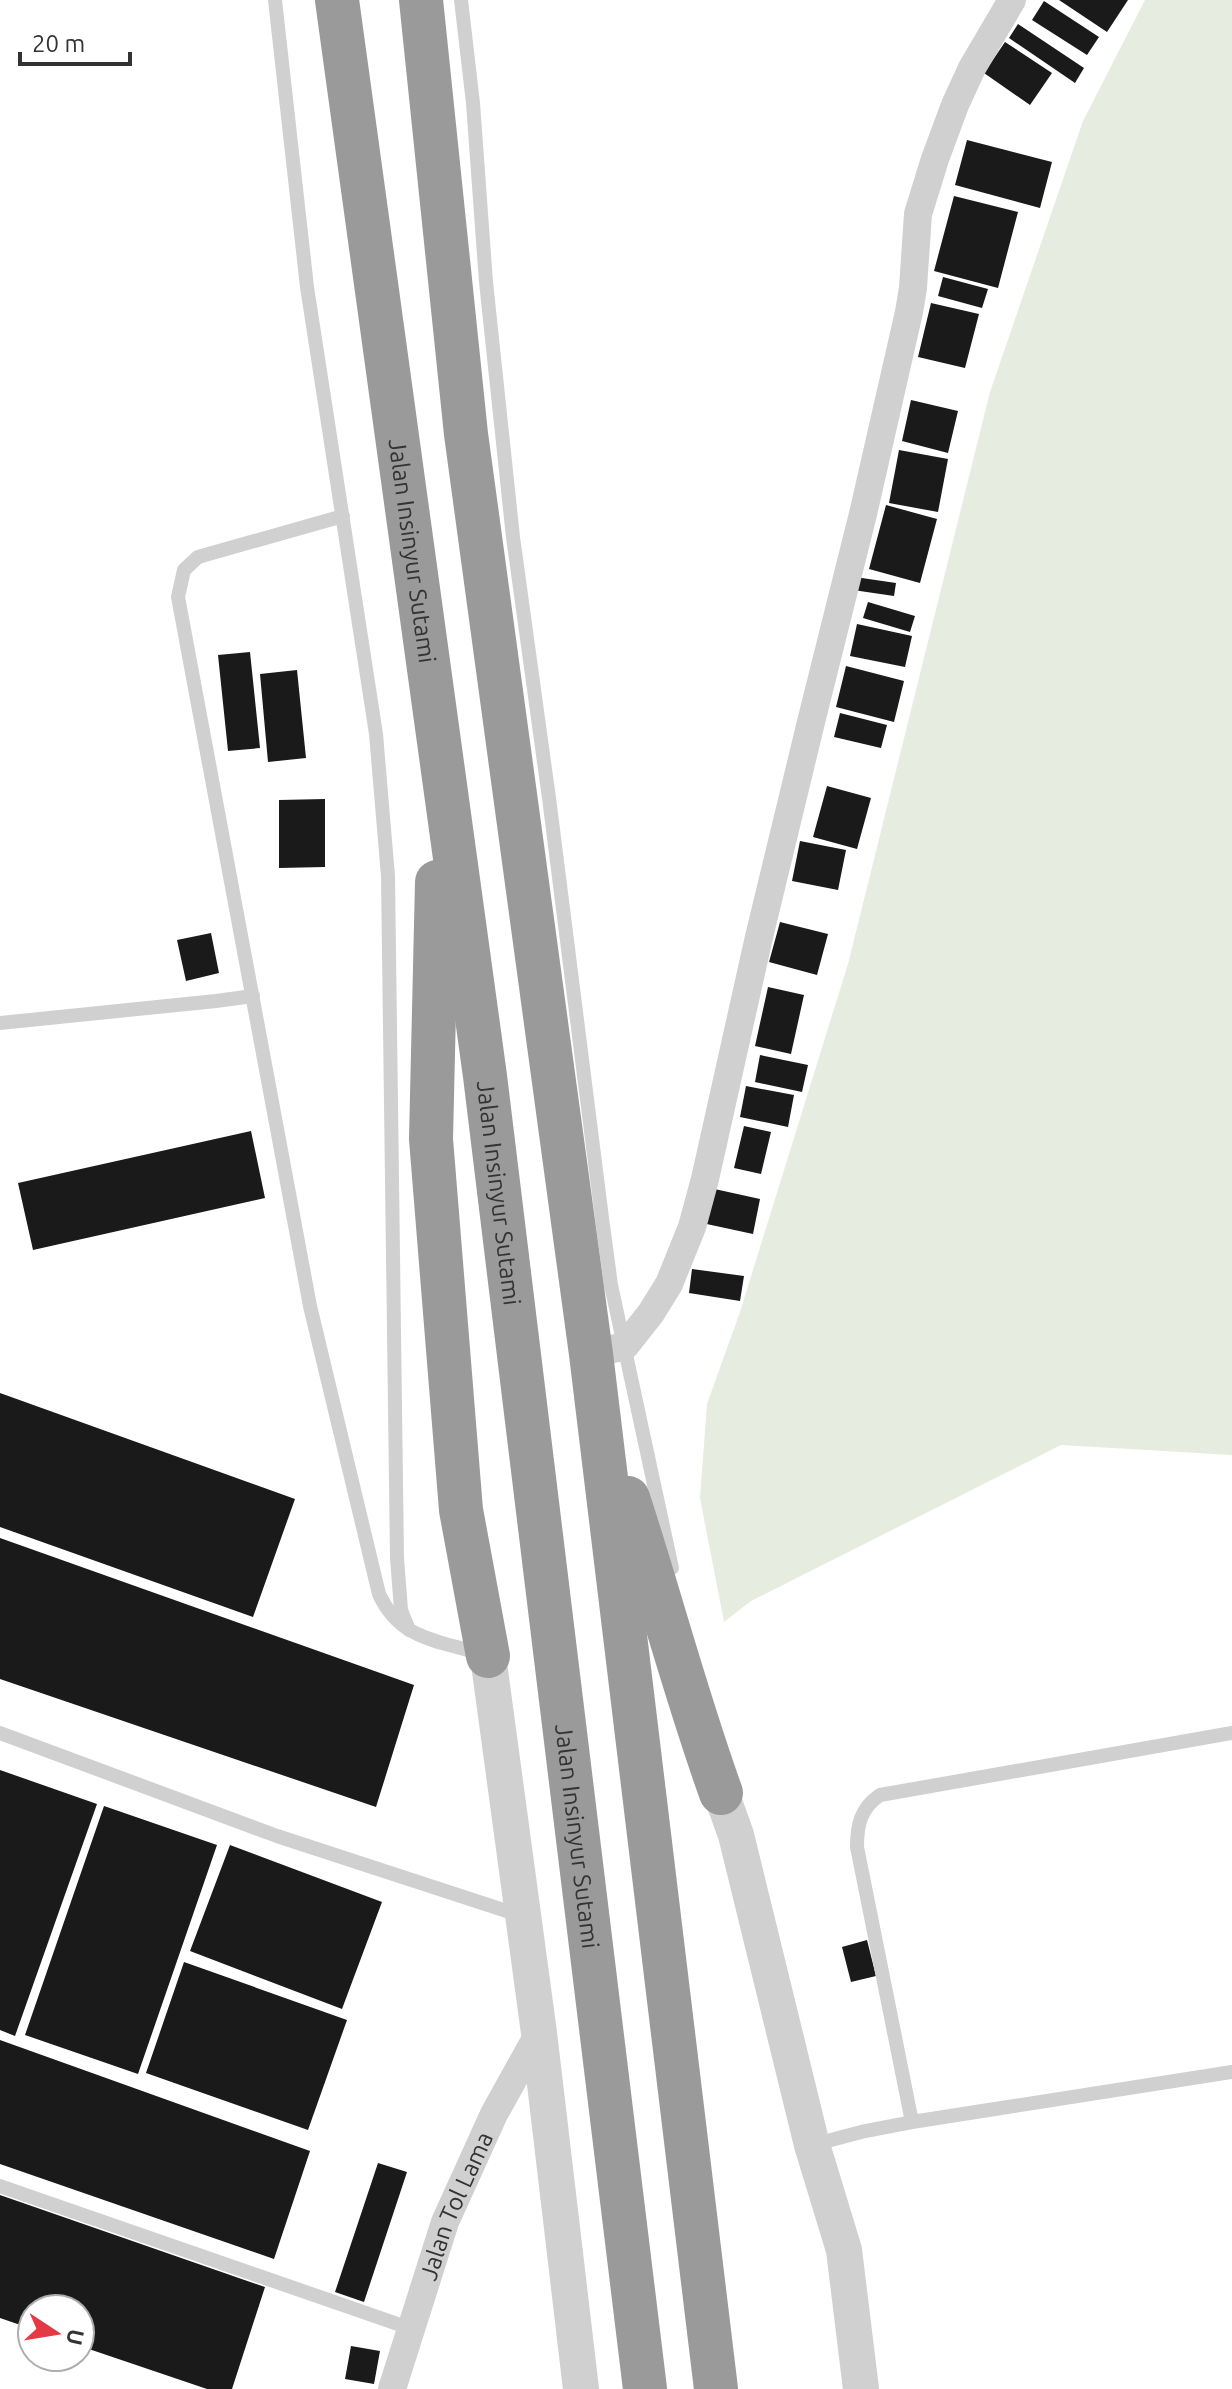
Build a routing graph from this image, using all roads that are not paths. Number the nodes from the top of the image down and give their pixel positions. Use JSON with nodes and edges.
{"nodes":[{"id":1,"x":275,"y":0,"type":"edge"},
{"id":2,"x":337,"y":0,"type":"edge"},
{"id":3,"x":421,"y":0,"type":"edge"},
{"id":4,"x":461,"y":0,"type":"edge"},
{"id":5,"x":1012,"y":0,"type":"edge"},
{"id":6,"x":343,"y":516,"type":"junction"},
{"id":7,"x":441,"y":744,"type":"junction"},
{"id":8,"x":253,"y":996,"type":"junction"},
{"id":9,"x":0,"y":1023,"type":"edge"},
{"id":10,"x":608,"y":1350,"type":"junction"},
{"id":11,"x":598,"y":1409,"type":"junction"},
{"id":12,"x":676,"y":1590,"type":"dead end"},
{"id":13,"x":409,"y":1630,"type":"junction"},
{"id":14,"x":690,"y":1650,"type":"dead end"},
{"id":15,"x":488,"y":1656,"type":"junction"},
{"id":16,"x":0,"y":1733,"type":"edge"},
{"id":17,"x":1232,"y":1733,"type":"edge"},
{"id":18,"x":721,"y":1793,"type":"junction"},
{"id":19,"x":522,"y":1916,"type":"junction"},
{"id":20,"x":539,"y":2033,"type":"junction"},
{"id":21,"x":1232,"y":2072,"type":"edge"},
{"id":22,"x":912,"y":2122,"type":"junction"},
{"id":23,"x":812,"y":2145,"type":"junction"},
{"id":24,"x":0,"y":2186,"type":"edge"},
{"id":25,"x":412,"y":2329,"type":"junction"},
{"id":26,"x":392,"y":2389,"type":"edge"},
{"id":27,"x":581,"y":2389,"type":"edge"},
{"id":28,"x":645,"y":2389,"type":"edge"},
{"id":29,"x":716,"y":2389,"type":"edge"},
{"id":30,"x":861,"y":2389,"type":"edge"}],
"edges":[{"from":1,"to":6,"type":"lane"},
{"from":2,"to":7,"type":"highway","name":"Jalan Insinyur Sutami"},
{"from":3,"to":10,"type":"highway"},
{"from":4,"to":10,"type":"lane"},
{"from":5,"to":10,"type":"street"},
{"from":6,"to":8,"type":"lane"},
{"from":6,"to":13,"type":"lane"},
{"from":7,"to":15,"type":"highway"},
{"from":7,"to":28,"type":"highway","name":"Jalan Insinyur Sutami"},
{"from":8,"to":9,"type":"lane"},
{"from":8,"to":13,"type":"lane"},
{"from":10,"to":11,"type":"highway"},
{"from":10,"to":12,"type":"lane"},
{"from":11,"to":18,"type":"highway"},
{"from":11,"to":29,"type":"highway"},
{"from":13,"to":15,"type":"lane"},
{"from":14,"to":18,"type":"lane"},
{"from":15,"to":19,"type":"street"},
{"from":16,"to":19,"type":"lane"},
{"from":17,"to":22,"type":"lane"},
{"from":18,"to":23,"type":"street"},
{"from":19,"to":20,"type":"street"},
{"from":20,"to":25,"type":"street","name":"Jalan Tol Lama"},
{"from":20,"to":27,"type":"street"},
{"from":21,"to":22,"type":"lane"},
{"from":22,"to":23,"type":"lane"},
{"from":23,"to":30,"type":"street"},
{"from":24,"to":25,"type":"lane"},
{"from":25,"to":26,"type":"street","name":"Jalan Tol Lama"}]}
